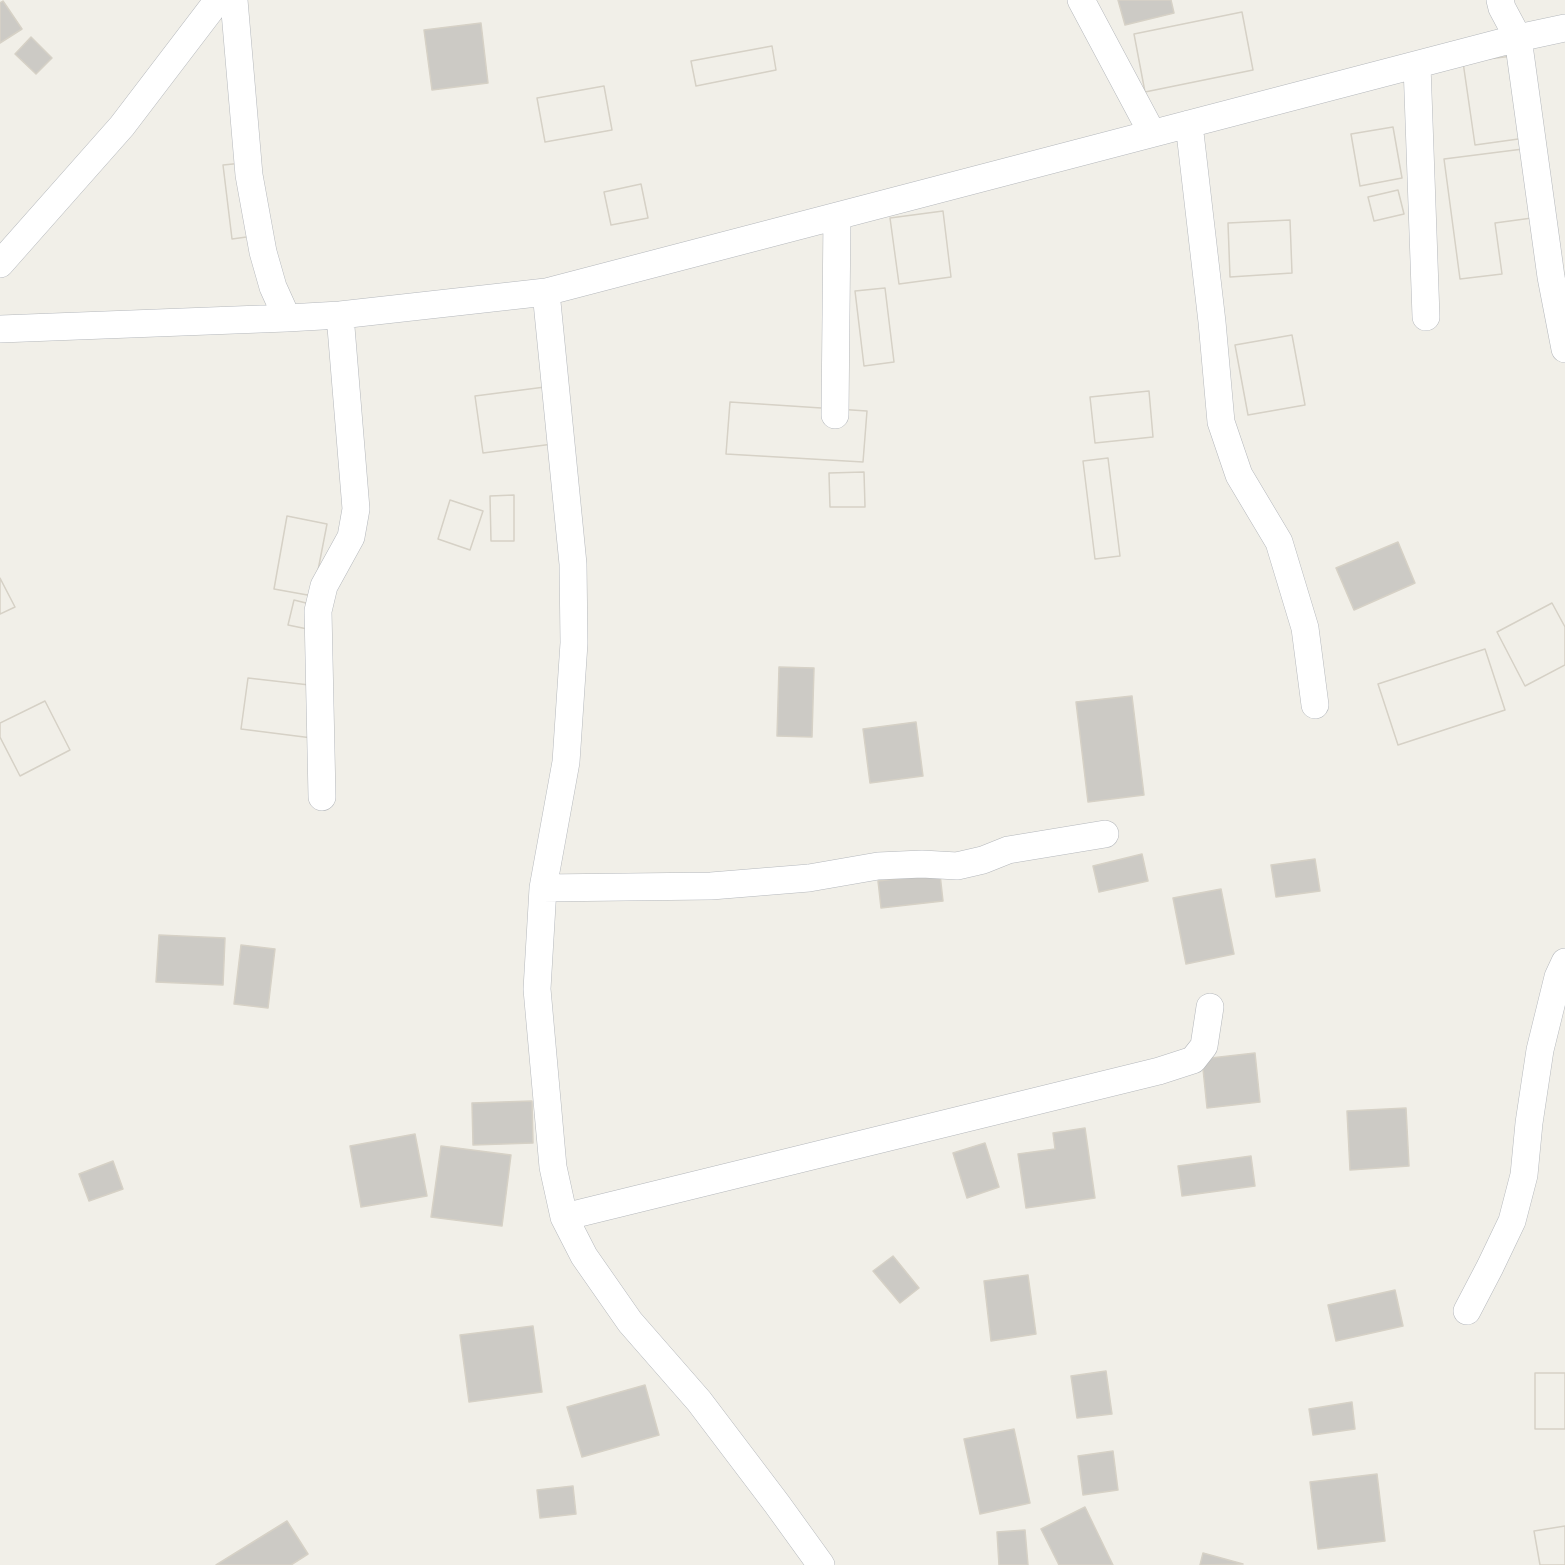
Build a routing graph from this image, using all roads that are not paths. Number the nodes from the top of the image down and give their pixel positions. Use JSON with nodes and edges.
{"nodes":[{"id":1,"x":218,"y":0,"type":"edge"},
{"id":2,"x":234,"y":0,"type":"edge"},
{"id":3,"x":1081,"y":0,"type":"edge"},
{"id":4,"x":1500,"y":0,"type":"edge"},
{"id":5,"x":1565,"y":28,"type":"edge"},
{"id":6,"x":1518,"y":38,"type":"junction"},
{"id":7,"x":1417,"y":65,"type":"junction"},
{"id":8,"x":1190,"y":124,"type":"junction"},
{"id":9,"x":1152,"y":134,"type":"junction"},
{"id":10,"x":837,"y":216,"type":"junction"},
{"id":11,"x":0,"y":264,"type":"edge"},
{"id":12,"x":546,"y":292,"type":"junction"},
{"id":13,"x":340,"y":315,"type":"junction"},
{"id":14,"x":1426,"y":317,"type":"dead end"},
{"id":15,"x":287,"y":318,"type":"junction"},
{"id":16,"x":0,"y":329,"type":"edge"},
{"id":17,"x":1565,"y":349,"type":"edge"},
{"id":18,"x":835,"y":415,"type":"dead end"},
{"id":19,"x":1315,"y":705,"type":"dead end"},
{"id":20,"x":322,"y":797,"type":"dead end"},
{"id":21,"x":1105,"y":834,"type":"dead end"},
{"id":22,"x":543,"y":888,"type":"junction"},
{"id":23,"x":1565,"y":962,"type":"edge"},
{"id":24,"x":1210,"y":1006,"type":"dead end"},
{"id":25,"x":564,"y":1217,"type":"junction"},
{"id":26,"x":1467,"y":1311,"type":"dead end"},
{"id":27,"x":821,"y":1565,"type":"edge"}],
"edges":[{"from":1,"to":11,"type":"street"},
{"from":2,"to":15,"type":"street"},
{"from":3,"to":9,"type":"street"},
{"from":4,"to":6,"type":"street"},
{"from":5,"to":6,"type":"street"},
{"from":6,"to":7,"type":"street"},
{"from":6,"to":17,"type":"street"},
{"from":7,"to":8,"type":"street"},
{"from":7,"to":14,"type":"street"},
{"from":8,"to":9,"type":"street"},
{"from":8,"to":19,"type":"street"},
{"from":9,"to":10,"type":"street"},
{"from":10,"to":12,"type":"street"},
{"from":10,"to":18,"type":"street"},
{"from":12,"to":13,"type":"street"},
{"from":12,"to":22,"type":"street"},
{"from":13,"to":15,"type":"street"},
{"from":13,"to":20,"type":"street"},
{"from":15,"to":16,"type":"street"},
{"from":21,"to":22,"type":"street"},
{"from":22,"to":25,"type":"street"},
{"from":23,"to":26,"type":"street"},
{"from":24,"to":25,"type":"street"},
{"from":25,"to":27,"type":"street"}]}
